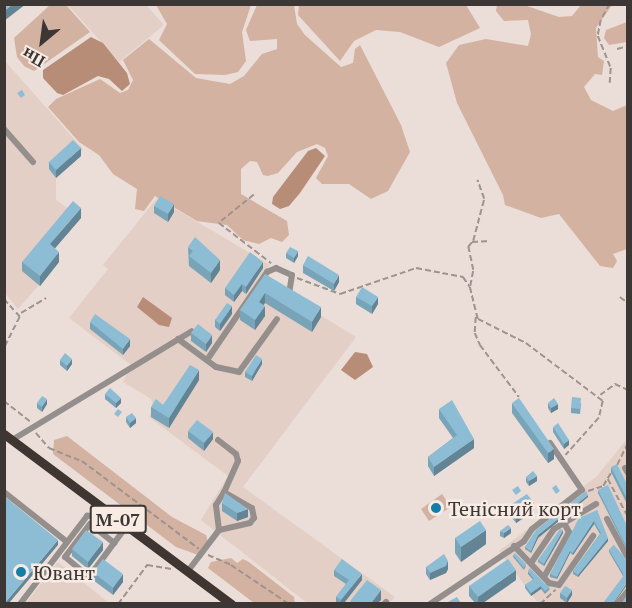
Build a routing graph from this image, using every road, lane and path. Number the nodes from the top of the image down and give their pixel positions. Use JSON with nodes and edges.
{"nodes":[{"id":1,"x":610,"y":4,"type":"edge"},
{"id":2,"x":627,"y":46,"type":"edge"},
{"id":3,"x":617,"y":49,"type":"dead end"},
{"id":4,"x":610,"y":83,"type":"dead end"},
{"id":5,"x":4,"y":129,"type":"edge"},
{"id":6,"x":33,"y":162,"type":"dead end"},
{"id":7,"x":477,"y":180,"type":"dead end"},
{"id":8,"x":254,"y":195,"type":"dead end"},
{"id":9,"x":490,"y":241,"type":"dead end"},
{"id":10,"x":472,"y":242,"type":"junction"},
{"id":11,"x":276,"y":268,"type":"junction"},
{"id":12,"x":292,"y":275,"type":"junction"},
{"id":13,"x":470,"y":287,"type":"junction"},
{"id":14,"x":289,"y":295,"type":"edge"},
{"id":15,"x":620,"y":297,"type":"dead end"},
{"id":16,"x":46,"y":298,"type":"dead end"},
{"id":17,"x":4,"y":299,"type":"edge"},
{"id":18,"x":627,"y":303,"type":"edge"},
{"id":19,"x":20,"y":314,"type":"junction"},
{"id":20,"x":476,"y":316,"type":"junction"},
{"id":21,"x":277,"y":319,"type":"dead end"},
{"id":22,"x":192,"y":331,"type":"edge"},
{"id":23,"x":178,"y":339,"type":"junction"},
{"id":24,"x":4,"y":349,"type":"edge"},
{"id":25,"x":207,"y":360,"type":"junction"},
{"id":26,"x":627,"y":390,"type":"edge"},
{"id":27,"x":599,"y":395,"type":"junction"},
{"id":28,"x":4,"y":400,"type":"edge"},
{"id":29,"x":524,"y":405,"type":"edge"},
{"id":30,"x":33,"y":427,"type":"junction"},
{"id":31,"x":543,"y":433,"type":"edge"},
{"id":32,"x":8,"y":437,"type":"edge"},
{"id":33,"x":218,"y":440,"type":"dead end"},
{"id":34,"x":627,"y":442,"type":"edge"},
{"id":35,"x":562,"y":461,"type":"junction"},
{"id":36,"x":608,"y":479,"type":"junction"},
{"id":37,"x":582,"y":490,"type":"junction"},
{"id":38,"x":4,"y":492,"type":"edge"},
{"id":39,"x":224,"y":492,"type":"junction"},
{"id":40,"x":590,"y":492,"type":"junction"},
{"id":41,"x":596,"y":504,"type":"joint"},
{"id":42,"x":111,"y":514,"type":"junction"},
{"id":43,"x":627,"y":517,"type":"edge"},
{"id":44,"x":606,"y":519,"type":"dead end"},
{"id":45,"x":564,"y":523,"type":"junction"},
{"id":46,"x":127,"y":526,"type":"junction"},
{"id":47,"x":219,"y":530,"type":"junction"},
{"id":48,"x":593,"y":536,"type":"dead end"},
{"id":49,"x":67,"y":542,"type":"junction"},
{"id":50,"x":114,"y":543,"type":"junction"},
{"id":51,"x":514,"y":546,"type":"junction"},
{"id":52,"x":205,"y":552,"type":"junction"},
{"id":53,"x":627,"y":558,"type":"edge"},
{"id":54,"x":531,"y":563,"type":"junction"},
{"id":55,"x":188,"y":571,"type":"junction"},
{"id":56,"x":544,"y":577,"type":"junction"},
{"id":57,"x":559,"y":585,"type":"junction"},
{"id":58,"x":627,"y":591,"type":"edge"},
{"id":59,"x":20,"y":603,"type":"edge"},
{"id":60,"x":118,"y":603,"type":"edge"},
{"id":61,"x":231,"y":603,"type":"edge"},
{"id":62,"x":289,"y":603,"type":"edge"},
{"id":63,"x":430,"y":603,"type":"edge"},
{"id":64,"x":540,"y":603,"type":"edge"},
{"id":65,"x":617,"y":603,"type":"edge"}],
"edges":[{"from":1,"to":4,"type":"path"},
{"from":2,"to":3,"type":"path"},
{"from":5,"to":6,"type":"lane"},
{"from":7,"to":10,"type":"path"},
{"from":8,"to":11,"type":"path"},
{"from":9,"to":10,"type":"path"},
{"from":10,"to":13,"type":"path"},
{"from":11,"to":12,"type":"lane"},
{"from":11,"to":25,"type":"lane"},
{"from":12,"to":13,"type":"path"},
{"from":12,"to":14,"type":"lane"},
{"from":13,"to":20,"type":"path"},
{"from":15,"to":18,"type":"path"},
{"from":16,"to":19,"type":"path"},
{"from":17,"to":19,"type":"path"},
{"from":19,"to":24,"type":"path"},
{"from":20,"to":27,"type":"path"},
{"from":20,"to":29,"type":"path"},
{"from":21,"to":25,"type":"lane"},
{"from":22,"to":23,"type":"lane"},
{"from":23,"to":25,"type":"lane"},
{"from":23,"to":30,"type":"lane"},
{"from":26,"to":27,"type":"path"},
{"from":27,"to":35,"type":"path"},
{"from":28,"to":30,"type":"path"},
{"from":30,"to":32,"type":"lane"},
{"from":30,"to":52,"type":"path"},
{"from":31,"to":35,"type":"lane"},
{"from":32,"to":42,"type":"highway","number":"М-07"},
{"from":33,"to":39,"type":"lane"},
{"from":34,"to":36,"type":"path"},
{"from":35,"to":37,"type":"lane"},
{"from":36,"to":40,"type":"path"},
{"from":36,"to":43,"type":"path"},
{"from":37,"to":40,"type":"path"},
{"from":37,"to":51,"type":"lane"},
{"from":38,"to":49,"type":"lane"},
{"from":39,"to":47,"type":"lane"},
{"from":39,"to":47,"type":"lane"},
{"from":40,"to":41,"type":"path"},
{"from":41,"to":45,"type":"lane"},
{"from":42,"to":46,"type":"highway","number":"М-07"},
{"from":42,"to":49,"type":"lane"},
{"from":44,"to":53,"type":"lane"},
{"from":45,"to":54,"type":"lane"},
{"from":45,"to":56,"type":"lane"},
{"from":46,"to":50,"type":"lane"},
{"from":46,"to":55,"type":"highway","number":"М-07"},
{"from":47,"to":52,"type":"lane"},
{"from":48,"to":57,"type":"lane"},
{"from":49,"to":59,"type":"lane"},
{"from":50,"to":50,"type":"lane"},
{"from":51,"to":54,"type":"lane"},
{"from":51,"to":63,"type":"lane"},
{"from":52,"to":55,"type":"lane"},
{"from":52,"to":62,"type":"path"},
{"from":54,"to":56,"type":"lane"},
{"from":55,"to":60,"type":"path"},
{"from":55,"to":61,"type":"highway","number":"М-07"},
{"from":56,"to":57,"type":"lane"},
{"from":57,"to":64,"type":"path"},
{"from":58,"to":65,"type":"lane"}]}
